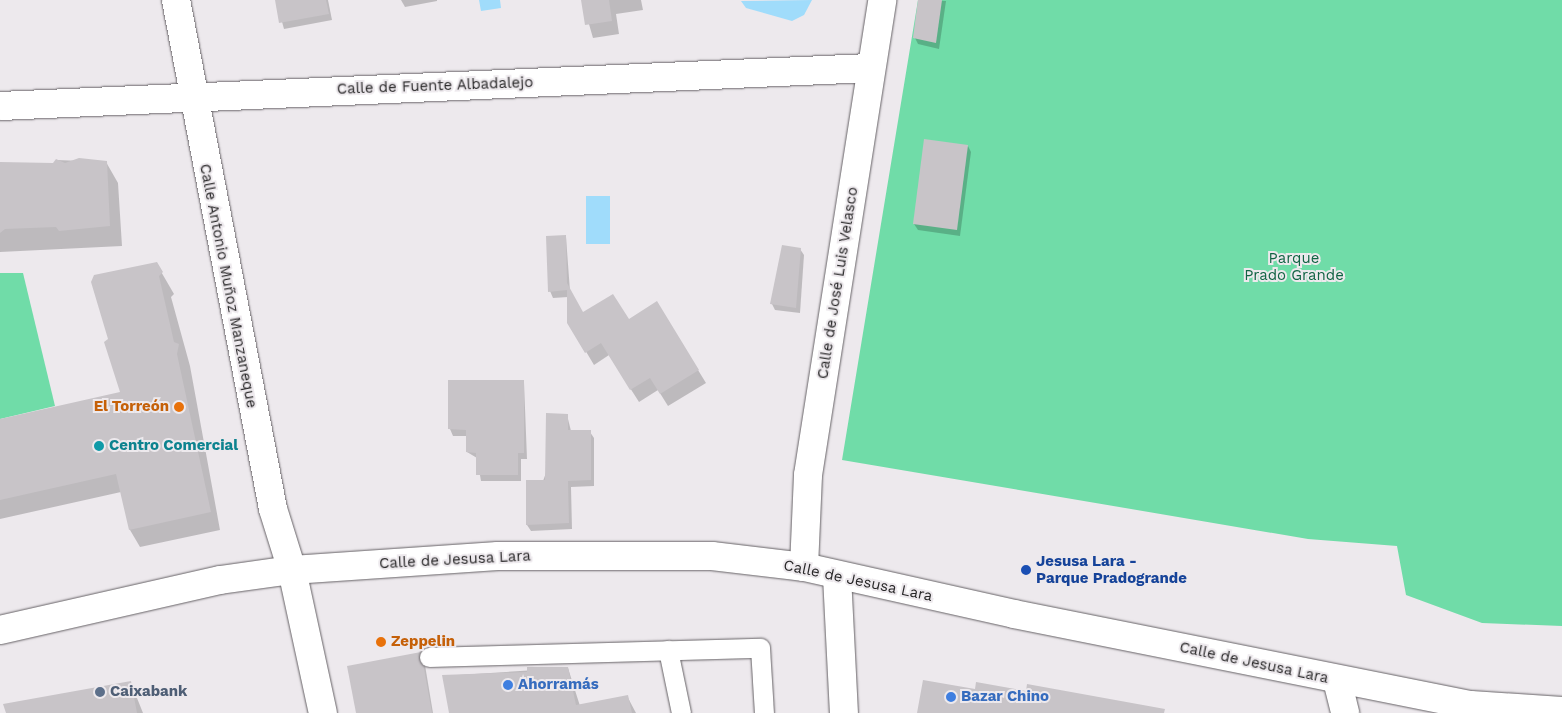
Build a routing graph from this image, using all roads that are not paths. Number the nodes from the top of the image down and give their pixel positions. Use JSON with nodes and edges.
{"nodes":[{"id":1,"x":176,"y":0,"type":"edge"},
{"id":2,"x":882,"y":0,"type":"edge"},
{"id":3,"x":871,"y":68,"type":"junction"},
{"id":4,"x":192,"y":96,"type":"junction"},
{"id":5,"x":0,"y":106,"type":"edge"},
{"id":6,"x":804,"y":567,"type":"junction"},
{"id":7,"x":292,"y":570,"type":"junction"},
{"id":8,"x":837,"y":576,"type":"junction"},
{"id":9,"x":0,"y":630,"type":"edge"},
{"id":10,"x":668,"y":650,"type":"junction"},
{"id":11,"x":429,"y":657,"type":"dead end"},
{"id":12,"x":1337,"y":680,"type":"junction"},
{"id":13,"x":1562,"y":711,"type":"edge"},
{"id":14,"x":323,"y":713,"type":"edge"},
{"id":15,"x":681,"y":713,"type":"edge"},
{"id":16,"x":764,"y":713,"type":"edge"},
{"id":17,"x":844,"y":713,"type":"edge"},
{"id":18,"x":1345,"y":713,"type":"edge"}],
"edges":[{"from":1,"to":4,"type":"street","name":"Calle Antonio Muñoz Manzaneque"},
{"from":2,"to":3,"type":"street","name":"Calle de José Luis Velasco"},
{"from":3,"to":4,"type":"street","name":"Calle de Fuente Albadalejo"},
{"from":3,"to":6,"type":"street","name":"Calle de José Luis Velasco"},
{"from":4,"to":5,"type":"street","name":"Calle de Fuente Albadalejo"},
{"from":4,"to":7,"type":"street","name":"Calle Antonio Muñoz Manzaneque"},
{"from":6,"to":7,"type":"street","name":"Calle de Jesusa Lara"},
{"from":6,"to":8,"type":"street","name":"Calle de Jesusa Lara"},
{"from":7,"to":9,"type":"street","name":"Calle de Jesusa Lara"},
{"from":7,"to":14,"type":"street","name":"Calle Antonio Muñoz Manzaneque"},
{"from":8,"to":12,"type":"street","name":"Calle de Jesusa Lara"},
{"from":8,"to":17,"type":"street"},
{"from":10,"to":11,"type":"lane"},
{"from":10,"to":15,"type":"lane"},
{"from":10,"to":16,"type":"lane"},
{"from":12,"to":13,"type":"street","name":"Calle de Jesusa Lara"},
{"from":12,"to":18,"type":"street"}]}
